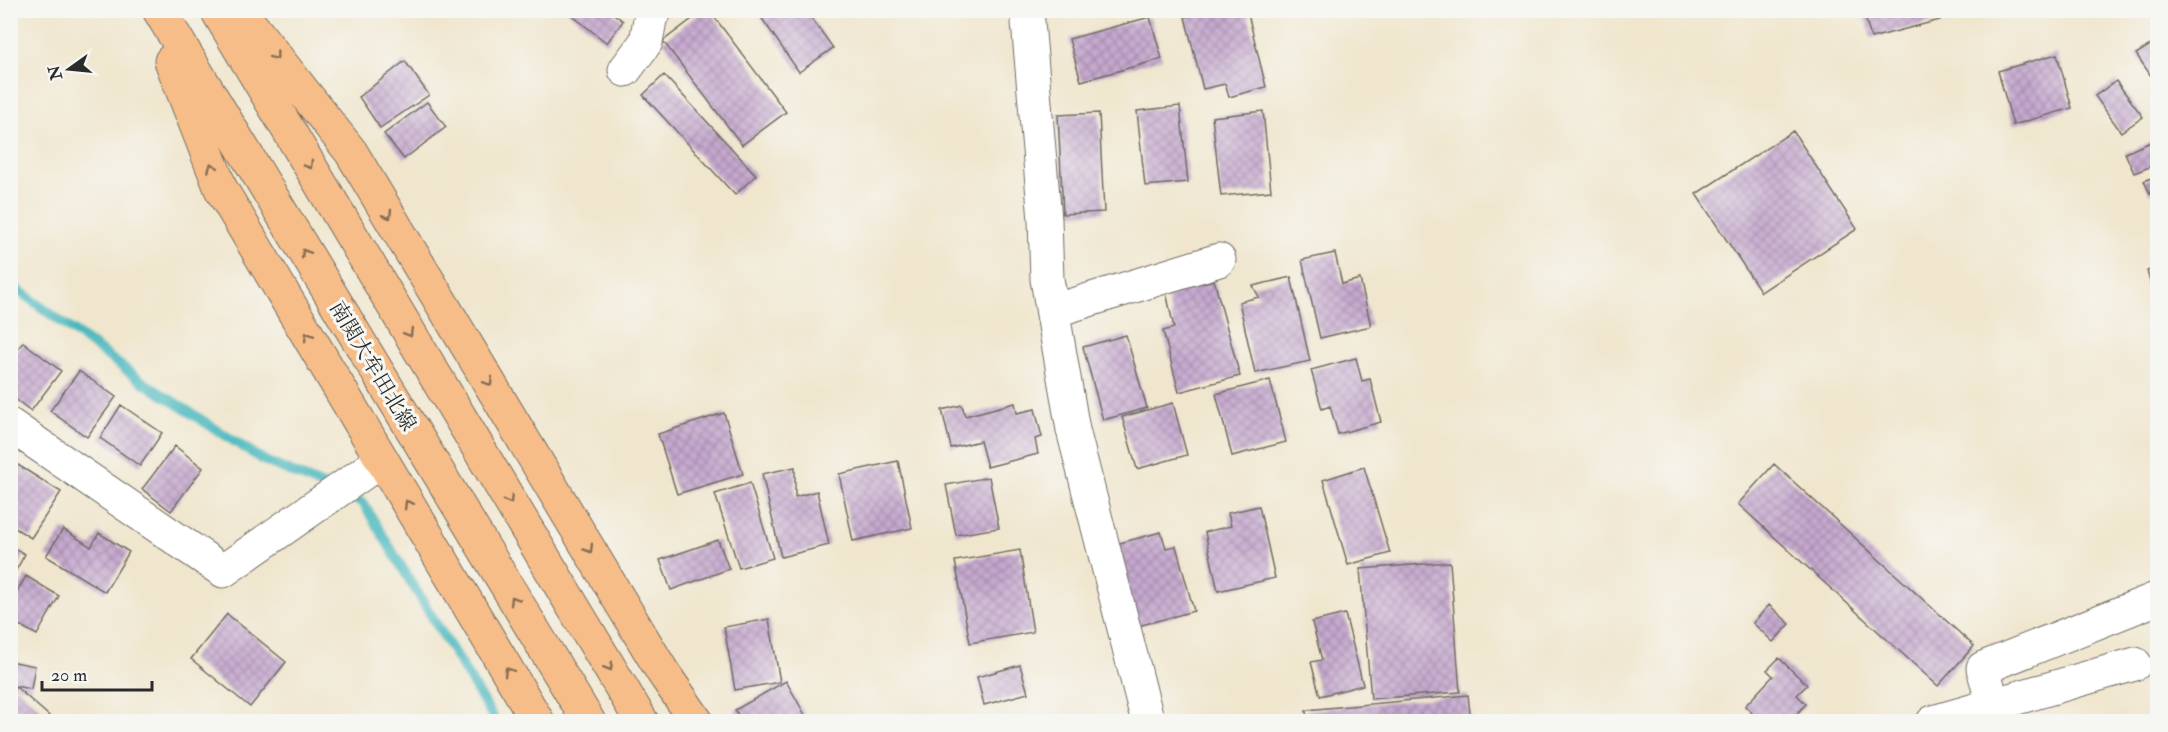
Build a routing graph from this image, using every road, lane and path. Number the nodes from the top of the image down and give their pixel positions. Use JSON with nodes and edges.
{"nodes":[{"id":1,"x":152,"y":10,"type":"edge"},
{"id":2,"x":159,"y":10,"type":"edge"},
{"id":3,"x":217,"y":10,"type":"edge"},
{"id":4,"x":239,"y":10,"type":"edge"},
{"id":5,"x":656,"y":10,"type":"edge"},
{"id":6,"x":1027,"y":10,"type":"edge"},
{"id":7,"x":625,"y":70,"type":"dead end"},
{"id":8,"x":1219,"y":260,"type":"dead end"},
{"id":9,"x":1053,"y":311,"type":"junction"},
{"id":10,"x":10,"y":425,"type":"edge"},
{"id":11,"x":382,"y":460,"type":"junction"},
{"id":12,"x":2157,"y":598,"type":"edge"},
{"id":13,"x":2135,"y":664,"type":"dead end"},
{"id":14,"x":1993,"y":704,"type":"junction"},
{"id":15,"x":538,"y":722,"type":"edge"},
{"id":16,"x":588,"y":722,"type":"edge"},
{"id":17,"x":642,"y":722,"type":"edge"},
{"id":18,"x":697,"y":722,"type":"edge"},
{"id":19,"x":1148,"y":722,"type":"edge"},
{"id":20,"x":1933,"y":722,"type":"edge"}],
"edges":[{"from":11,"to":1,"type":"main road","one_way":true},
{"from":16,"to":2,"type":"main road","name":"南関大牟田北線","one_way":true},
{"from":3,"to":17,"type":"main road","one_way":true},
{"from":4,"to":18,"type":"main road","one_way":true},
{"from":5,"to":7,"type":"street"},
{"from":6,"to":9,"type":"street"},
{"from":8,"to":9,"type":"street"},
{"from":9,"to":19,"type":"street"},
{"from":10,"to":11,"type":"street"},
{"from":15,"to":11,"type":"main road","one_way":true},
{"from":12,"to":14,"type":"street"},
{"from":13,"to":14,"type":"street"},
{"from":14,"to":20,"type":"street"}]}
